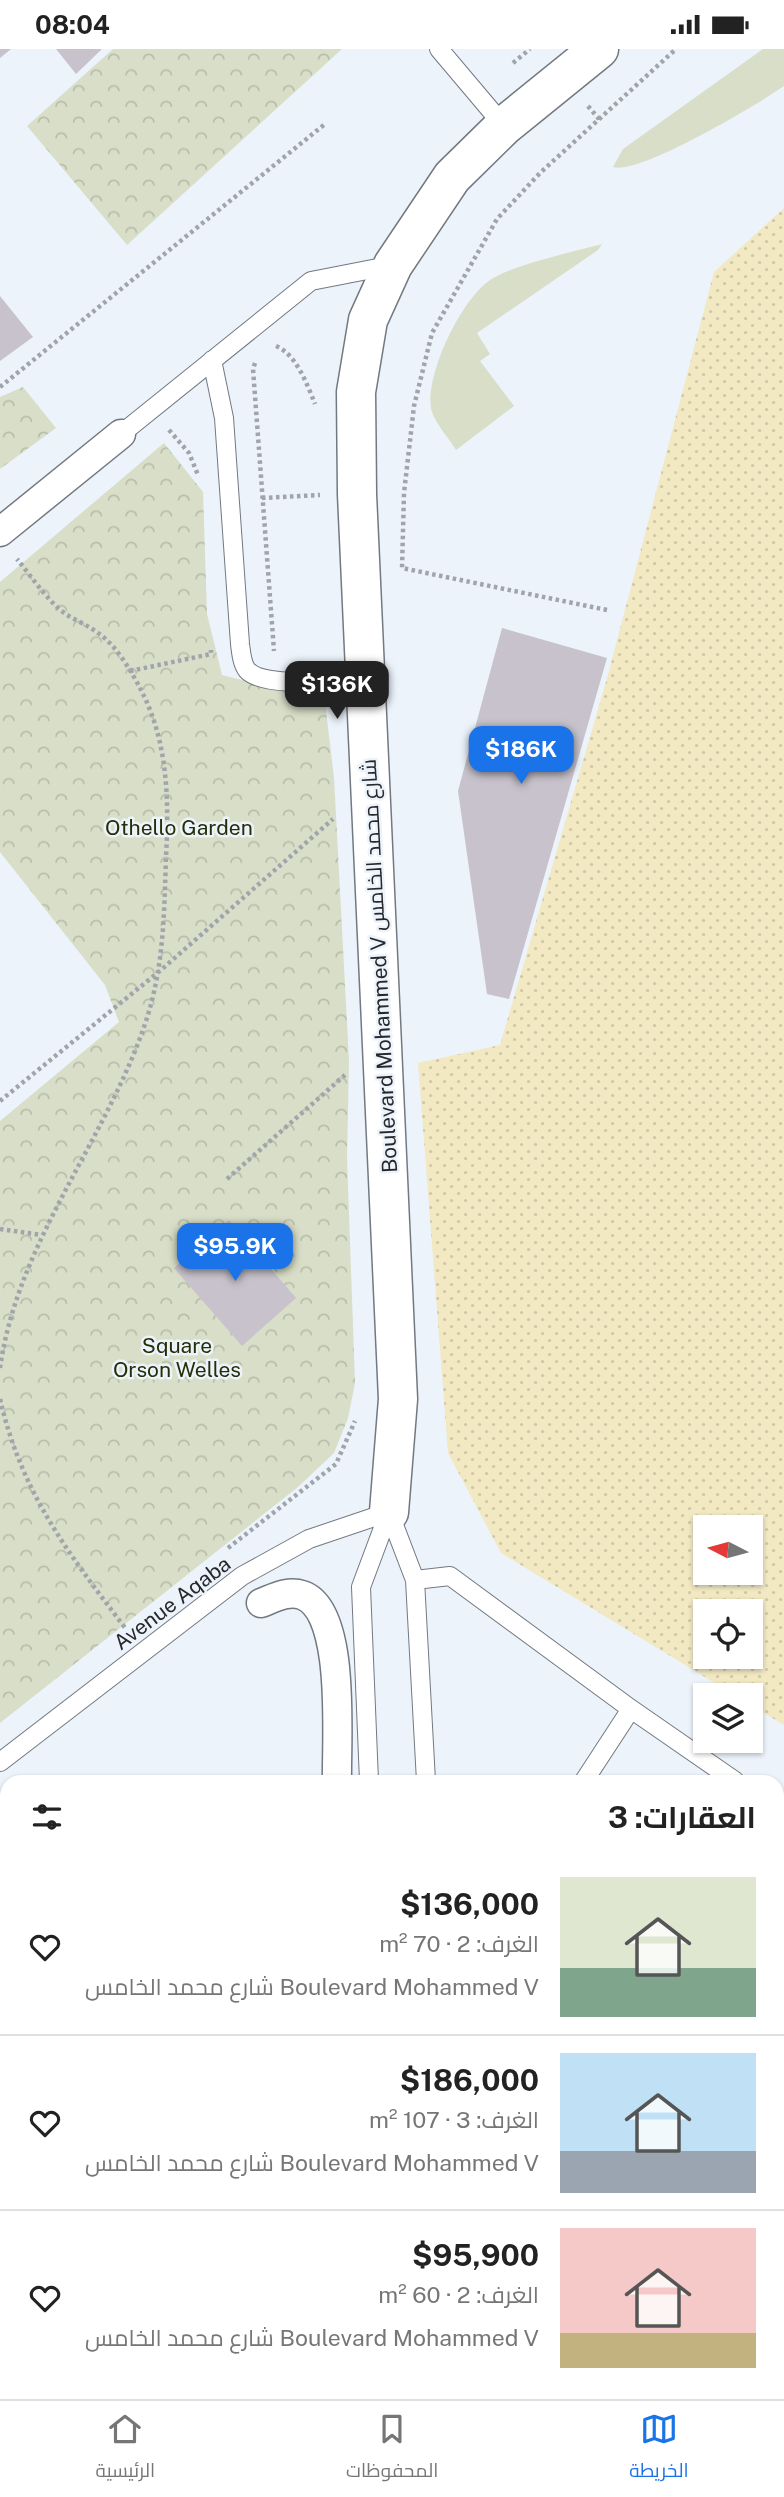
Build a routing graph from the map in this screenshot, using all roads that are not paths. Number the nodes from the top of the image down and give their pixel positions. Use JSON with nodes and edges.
{"nodes":[{"id":1,"x":439,"y":49,"type":"edge"},
{"id":2,"x":598,"y":49,"type":"edge"},
{"id":3,"x":504,"y":126,"type":"junction"},
{"id":4,"x":393,"y":265,"type":"junction"},
{"id":5,"x":212,"y":360,"type":"junction"},
{"id":6,"x":121,"y":434,"type":"joint"},
{"id":7,"x":4,"y":541,"type":"edge"},
{"id":8,"x":366,"y":680,"type":"junction"},
{"id":9,"x":388,"y":1511,"type":"junction"},
{"id":10,"x":415,"y":1580,"type":"junction"},
{"id":11,"x":261,"y":1603,"type":"dead end"},
{"id":12,"x":631,"y":1709,"type":"junction"},
{"id":13,"x":0,"y":1762,"type":"edge"},
{"id":14,"x":337,"y":1775,"type":"edge"},
{"id":15,"x":369,"y":1775,"type":"edge"},
{"id":16,"x":426,"y":1775,"type":"edge"},
{"id":17,"x":588,"y":1775,"type":"edge"},
{"id":18,"x":726,"y":1775,"type":"edge"}],
"edges":[{"from":1,"to":3,"type":"lane"},
{"from":2,"to":3,"type":"street","name":"Boulevard Mohammed V شارع محمد الخامس"},
{"from":3,"to":4,"type":"street","name":"Boulevard Mohammed V شارع محمد الخامس"},
{"from":4,"to":5,"type":"lane"},
{"from":4,"to":8,"type":"street","name":"Boulevard Mohammed V شارع محمد الخامس"},
{"from":5,"to":6,"type":"lane"},
{"from":5,"to":8,"type":"lane"},
{"from":6,"to":7,"type":"street"},
{"from":8,"to":9,"type":"street","name":"Boulevard Mohammed V شارع محمد الخامس"},
{"from":9,"to":10,"type":"lane"},
{"from":9,"to":13,"type":"lane","name":"Avenue Aqaba"},
{"from":9,"to":15,"type":"lane"},
{"from":10,"to":12,"type":"lane"},
{"from":10,"to":16,"type":"lane"},
{"from":11,"to":14,"type":"street"},
{"from":12,"to":17,"type":"lane"},
{"from":12,"to":18,"type":"lane"}]}
